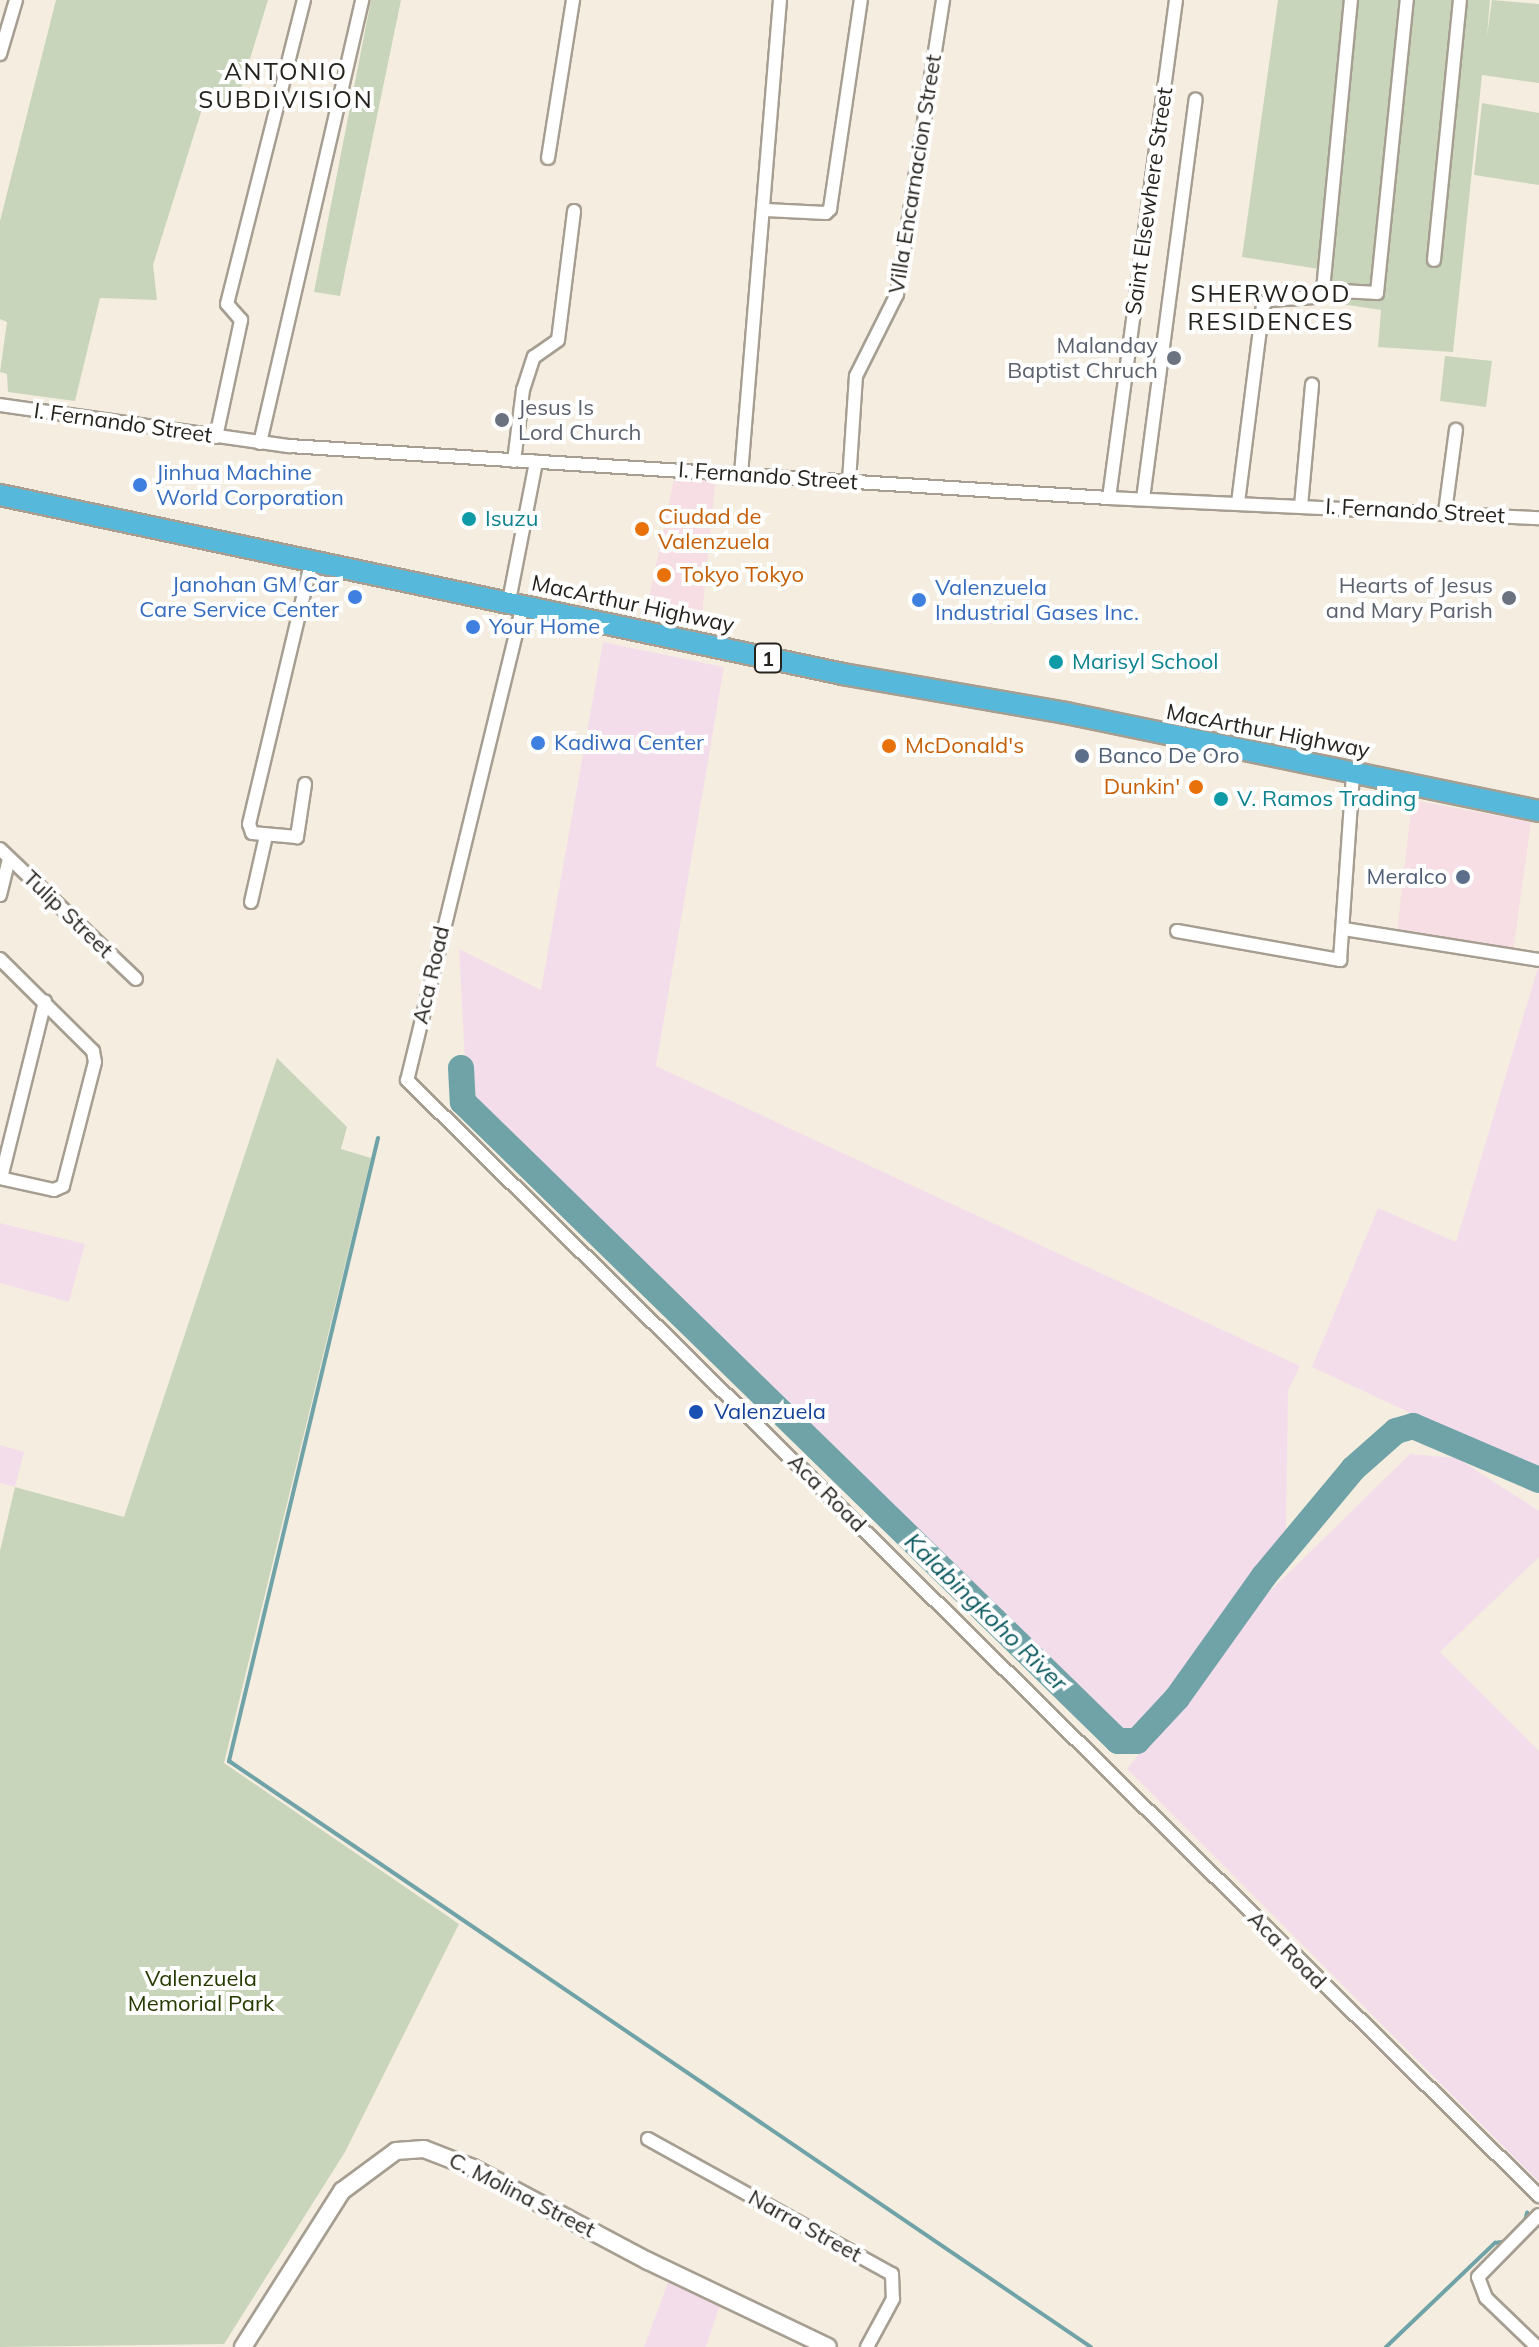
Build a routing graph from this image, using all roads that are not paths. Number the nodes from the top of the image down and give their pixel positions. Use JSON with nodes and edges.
{"nodes":[{"id":1,"x":16,"y":0,"type":"edge"},
{"id":2,"x":304,"y":0,"type":"edge"},
{"id":3,"x":362,"y":0,"type":"edge"},
{"id":4,"x":573,"y":0,"type":"edge"},
{"id":5,"x":780,"y":0,"type":"edge"},
{"id":6,"x":861,"y":0,"type":"edge"},
{"id":7,"x":943,"y":0,"type":"edge"},
{"id":8,"x":1176,"y":0,"type":"edge"},
{"id":9,"x":1351,"y":0,"type":"edge"},
{"id":10,"x":1407,"y":0,"type":"edge"},
{"id":11,"x":1460,"y":0,"type":"edge"},
{"id":12,"x":0,"y":54,"type":"edge"},
{"id":13,"x":1196,"y":99,"type":"dead end"},
{"id":14,"x":548,"y":158,"type":"dead end"},
{"id":15,"x":766,"y":210,"type":"junction"},
{"id":16,"x":574,"y":211,"type":"dead end"},
{"id":17,"x":1434,"y":260,"type":"dead end"},
{"id":18,"x":1323,"y":290,"type":"junction"},
{"id":19,"x":1312,"y":384,"type":"dead end"},
{"id":20,"x":0,"y":405,"type":"edge"},
{"id":21,"x":1456,"y":430,"type":"dead end"},
{"id":22,"x":216,"y":437,"type":"junction"},
{"id":23,"x":260,"y":443,"type":"junction"},
{"id":24,"x":514,"y":461,"type":"junction"},
{"id":25,"x":536,"y":462,"type":"junction"},
{"id":26,"x":741,"y":474,"type":"junction"},
{"id":27,"x":849,"y":481,"type":"junction"},
{"id":28,"x":0,"y":495,"type":"edge"},
{"id":29,"x":1109,"y":498,"type":"junction"},
{"id":30,"x":1143,"y":499,"type":"junction"},
{"id":31,"x":1238,"y":503,"type":"junction"},
{"id":32,"x":1301,"y":506,"type":"junction"},
{"id":33,"x":1445,"y":512,"type":"junction"},
{"id":34,"x":1539,"y":518,"type":"edge"},
{"id":35,"x":311,"y":563,"type":"junction"},
{"id":36,"x":516,"y":603,"type":"junction"},
{"id":37,"x":1353,"y":773,"type":"junction"},
{"id":38,"x":305,"y":784,"type":"dead end"},
{"id":39,"x":1539,"y":811,"type":"edge"},
{"id":40,"x":266,"y":836,"type":"junction"},
{"id":41,"x":5,"y":853,"type":"edge"},
{"id":42,"x":0,"y":895,"type":"edge"},
{"id":43,"x":251,"y":902,"type":"dead end"},
{"id":44,"x":1344,"y":929,"type":"junction"},
{"id":45,"x":1177,"y":931,"type":"dead end"},
{"id":46,"x":0,"y":959,"type":"edge"},
{"id":47,"x":1539,"y":960,"type":"edge"},
{"id":48,"x":136,"y":979,"type":"dead end"},
{"id":49,"x":45,"y":1001,"type":"junction"},
{"id":50,"x":0,"y":1178,"type":"edge"},
{"id":51,"x":648,"y":2139,"type":"dead end"},
{"id":52,"x":1539,"y":2196,"type":"edge"},
{"id":53,"x":1539,"y":2215,"type":"edge"},
{"id":54,"x":251,"y":2345,"type":"edge"},
{"id":55,"x":1530,"y":2345,"type":"edge"},
{"id":56,"x":828,"y":2347,"type":"edge"},
{"id":57,"x":867,"y":2347,"type":"edge"}],
"edges":[{"from":1,"to":12,"type":"street"},
{"from":2,"to":22,"type":"street"},
{"from":3,"to":23,"type":"street"},
{"from":4,"to":14,"type":"street"},
{"from":5,"to":15,"type":"street"},
{"from":6,"to":15,"type":"street"},
{"from":7,"to":27,"type":"street","name":"Villa Encarnacion Street"},
{"from":8,"to":29,"type":"street","name":"Saint Elsewhere Street"},
{"from":9,"to":18,"type":"street"},
{"from":10,"to":18,"type":"street"},
{"from":11,"to":17,"type":"street"},
{"from":13,"to":30,"type":"street"},
{"from":15,"to":26,"type":"street"},
{"from":16,"to":24,"type":"street"},
{"from":18,"to":31,"type":"street"},
{"from":19,"to":32,"type":"street"},
{"from":20,"to":22,"type":"street","name":"I. Fernando Street"},
{"from":21,"to":33,"type":"street"},
{"from":22,"to":23,"type":"street","name":"I. Fernando Street"},
{"from":23,"to":24,"type":"street","name":"I. Fernando Street"},
{"from":24,"to":25,"type":"street","name":"I. Fernando Street"},
{"from":25,"to":26,"type":"street","name":"I. Fernando Street"},
{"from":25,"to":36,"type":"street"},
{"from":26,"to":27,"type":"street","name":"I. Fernando Street"},
{"from":27,"to":29,"type":"street","name":"I. Fernando Street"},
{"from":28,"to":35,"type":"highway","name":"MacArthur Highway","number":"1"},
{"from":29,"to":30,"type":"street","name":"I. Fernando Street"},
{"from":30,"to":31,"type":"street","name":"I. Fernando Street"},
{"from":31,"to":32,"type":"street","name":"I. Fernando Street"},
{"from":32,"to":33,"type":"street","name":"I. Fernando Street"},
{"from":33,"to":34,"type":"street","name":"I. Fernando Street"},
{"from":35,"to":36,"type":"highway","name":"MacArthur Highway","number":"1"},
{"from":35,"to":40,"type":"street"},
{"from":36,"to":37,"type":"highway","name":"MacArthur Highway","number":"1"},
{"from":36,"to":52,"type":"street","name":"Aca Road"},
{"from":37,"to":39,"type":"highway","name":"MacArthur Highway","number":"1"},
{"from":37,"to":44,"type":"street"},
{"from":38,"to":40,"type":"street"},
{"from":40,"to":43,"type":"street"},
{"from":41,"to":42,"type":"street"},
{"from":41,"to":48,"type":"street","name":"Tulip Street"},
{"from":44,"to":45,"type":"street"},
{"from":44,"to":47,"type":"street"},
{"from":46,"to":49,"type":"street"},
{"from":49,"to":50,"type":"street"},
{"from":49,"to":50,"type":"street"},
{"from":51,"to":57,"type":"street","name":"Narra Street"},
{"from":53,"to":55,"type":"street"},
{"from":54,"to":56,"type":"street","name":"C. Molina Street"}]}
